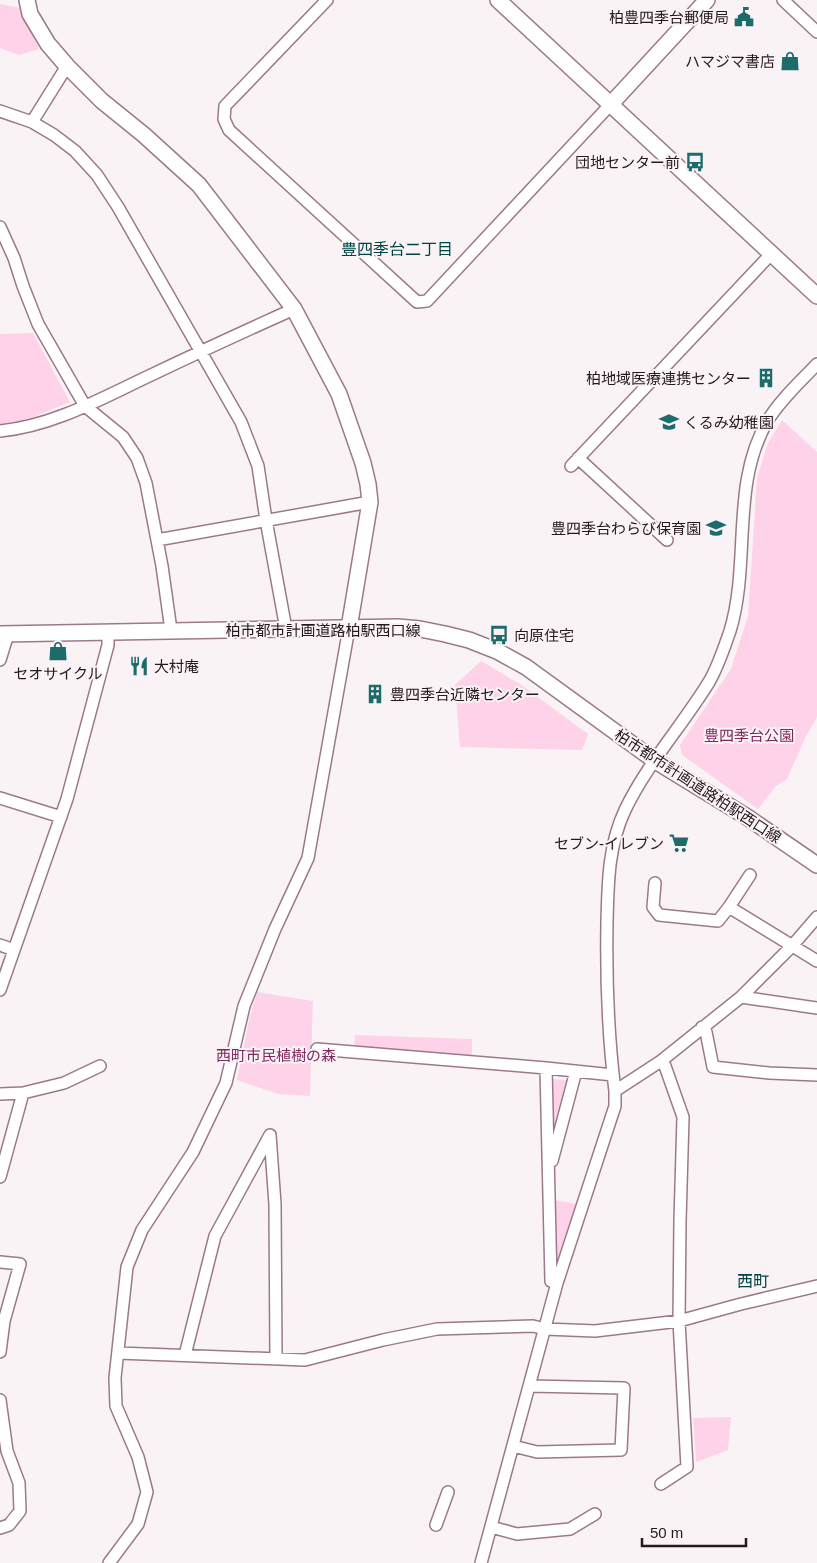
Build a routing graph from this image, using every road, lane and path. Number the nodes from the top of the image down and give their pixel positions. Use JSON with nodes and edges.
{"nodes":[{"id":1,"x":27,"y":0,"type":"edge"},
{"id":2,"x":327,"y":0,"type":"edge"},
{"id":3,"x":498,"y":0,"type":"edge"},
{"id":4,"x":707,"y":0,"type":"edge"},
{"id":5,"x":783,"y":0,"type":"edge"},
{"id":6,"x":817,"y":32,"type":"edge"},
{"id":7,"x":67,"y":66,"type":"junction"},
{"id":8,"x":610,"y":105,"type":"junction"},
{"id":9,"x":0,"y":111,"type":"edge"},
{"id":10,"x":32,"y":122,"type":"junction"},
{"id":11,"x":0,"y":228,"type":"edge"},
{"id":12,"x":772,"y":254,"type":"junction"},
{"id":13,"x":817,"y":296,"type":"edge"},
{"id":14,"x":294,"y":309,"type":"junction"},
{"id":15,"x":201,"y":351,"type":"junction"},
{"id":16,"x":817,"y":364,"type":"edge"},
{"id":17,"x":85,"y":406,"type":"junction"},
{"id":18,"x":0,"y":431,"type":"edge"},
{"id":19,"x":370,"y":502,"type":"junction"},
{"id":20,"x":266,"y":520,"type":"junction"},
{"id":21,"x":157,"y":540,"type":"junction"},
{"id":22,"x":667,"y":540,"type":"dead end"},
{"id":23,"x":349,"y":628,"type":"junction"},
{"id":24,"x":286,"y":629,"type":"junction"},
{"id":25,"x":171,"y":630,"type":"junction"},
{"id":26,"x":108,"y":632,"type":"junction"},
{"id":27,"x":4,"y":634,"type":"edge"},
{"id":28,"x":0,"y":660,"type":"edge"},
{"id":29,"x":654,"y":760,"type":"junction"},
{"id":30,"x":0,"y":798,"type":"edge"},
{"id":31,"x":61,"y":817,"type":"junction"},
{"id":32,"x":817,"y":865,"type":"edge"},
{"id":33,"x":750,"y":875,"type":"dead end"},
{"id":34,"x":655,"y":883,"type":"dead end"},
{"id":35,"x":728,"y":907,"type":"junction"},
{"id":36,"x":817,"y":917,"type":"edge"},
{"id":37,"x":0,"y":945,"type":"edge"},
{"id":38,"x":792,"y":946,"type":"junction"},
{"id":39,"x":14,"y":950,"type":"junction"},
{"id":40,"x":817,"y":961,"type":"edge"},
{"id":41,"x":0,"y":990,"type":"edge"},
{"id":42,"x":741,"y":997,"type":"junction"},
{"id":43,"x":817,"y":1008,"type":"edge"},
{"id":44,"x":702,"y":1027,"type":"junction"},
{"id":45,"x":317,"y":1049,"type":"dead end"},
{"id":46,"x":661,"y":1061,"type":"junction"},
{"id":47,"x":100,"y":1066,"type":"dead end"},
{"id":48,"x":546,"y":1068,"type":"junction"},
{"id":49,"x":576,"y":1071,"type":"junction"},
{"id":50,"x":613,"y":1075,"type":"junction"},
{"id":51,"x":817,"y":1075,"type":"edge"},
{"id":52,"x":615,"y":1091,"type":"junction"},
{"id":53,"x":23,"y":1093,"type":"junction"},
{"id":54,"x":0,"y":1094,"type":"edge"},
{"id":55,"x":548,"y":1174,"type":"junction"},
{"id":56,"x":0,"y":1177,"type":"edge"},
{"id":57,"x":0,"y":1262,"type":"edge"},
{"id":58,"x":557,"y":1284,"type":"junction"},
{"id":59,"x":817,"y":1286,"type":"edge"},
{"id":60,"x":679,"y":1321,"type":"junction"},
{"id":61,"x":545,"y":1329,"type":"junction"},
{"id":62,"x":0,"y":1352,"type":"edge"},
{"id":63,"x":118,"y":1354,"type":"junction"},
{"id":64,"x":185,"y":1355,"type":"junction"},
{"id":65,"x":276,"y":1359,"type":"junction"},
{"id":66,"x":529,"y":1386,"type":"junction"},
{"id":67,"x":0,"y":1400,"type":"edge"},
{"id":68,"x":513,"y":1446,"type":"junction"},
{"id":69,"x":661,"y":1484,"type":"dead end"},
{"id":70,"x":448,"y":1492,"type":"dead end"},
{"id":71,"x":595,"y":1514,"type":"dead end"},
{"id":72,"x":436,"y":1525,"type":"dead end"},
{"id":73,"x":491,"y":1526,"type":"junction"},
{"id":74,"x":0,"y":1528,"type":"edge"},
{"id":75,"x":109,"y":1563,"type":"edge"},
{"id":76,"x":481,"y":1563,"type":"edge"}],
"edges":[{"from":1,"to":7,"type":"street"},
{"from":2,"to":8,"type":"street"},
{"from":3,"to":8,"type":"street"},
{"from":4,"to":8,"type":"street"},
{"from":5,"to":6,"type":"street"},
{"from":7,"to":10,"type":"street"},
{"from":7,"to":14,"type":"street"},
{"from":8,"to":12,"type":"street"},
{"from":9,"to":10,"type":"street"},
{"from":10,"to":15,"type":"street"},
{"from":11,"to":17,"type":"street"},
{"from":12,"to":13,"type":"street"},
{"from":12,"to":22,"type":"street"},
{"from":14,"to":15,"type":"street"},
{"from":14,"to":19,"type":"street"},
{"from":15,"to":17,"type":"street"},
{"from":15,"to":20,"type":"street"},
{"from":16,"to":29,"type":"street"},
{"from":17,"to":18,"type":"street"},
{"from":17,"to":21,"type":"street"},
{"from":19,"to":20,"type":"street"},
{"from":19,"to":23,"type":"street"},
{"from":20,"to":21,"type":"street"},
{"from":20,"to":24,"type":"street"},
{"from":21,"to":25,"type":"street"},
{"from":23,"to":24,"type":"street","name":"柏市都市計画道路柏駅西口線"},
{"from":23,"to":29,"type":"street","name":"柏市都市計画道路柏駅西口線"},
{"from":23,"to":63,"type":"street"},
{"from":24,"to":25,"type":"street","name":"柏市都市計画道路柏駅西口線"},
{"from":25,"to":26,"type":"street","name":"柏市都市計画道路柏駅西口線"},
{"from":26,"to":27,"type":"street","name":"柏市都市計画道路柏駅西口線"},
{"from":26,"to":31,"type":"street"},
{"from":27,"to":28,"type":"street"},
{"from":29,"to":32,"type":"street","name":"柏市都市計画道路柏駅西口線"},
{"from":29,"to":50,"type":"street"},
{"from":30,"to":31,"type":"street"},
{"from":31,"to":39,"type":"street"},
{"from":33,"to":35,"type":"street"},
{"from":34,"to":35,"type":"street"},
{"from":35,"to":38,"type":"street"},
{"from":36,"to":38,"type":"street"},
{"from":37,"to":39,"type":"street"},
{"from":38,"to":40,"type":"street"},
{"from":38,"to":42,"type":"street"},
{"from":39,"to":41,"type":"street"},
{"from":42,"to":43,"type":"street"},
{"from":42,"to":44,"type":"street"},
{"from":44,"to":46,"type":"street"},
{"from":44,"to":51,"type":"street"},
{"from":45,"to":48,"type":"street"},
{"from":46,"to":52,"type":"street"},
{"from":46,"to":60,"type":"street"},
{"from":47,"to":53,"type":"street"},
{"from":48,"to":49,"type":"street"},
{"from":48,"to":55,"type":"street"},
{"from":49,"to":50,"type":"street"},
{"from":49,"to":55,"type":"street"},
{"from":50,"to":52,"type":"street"},
{"from":52,"to":58,"type":"street"},
{"from":53,"to":54,"type":"street"},
{"from":53,"to":56,"type":"street"},
{"from":55,"to":58,"type":"street"},
{"from":57,"to":62,"type":"street"},
{"from":58,"to":61,"type":"street"},
{"from":59,"to":60,"type":"street"},
{"from":60,"to":61,"type":"street"},
{"from":60,"to":69,"type":"street"},
{"from":61,"to":65,"type":"street"},
{"from":61,"to":66,"type":"street"},
{"from":63,"to":64,"type":"street"},
{"from":63,"to":75,"type":"street"},
{"from":64,"to":65,"type":"street"},
{"from":64,"to":65,"type":"street"},
{"from":66,"to":68,"type":"street"},
{"from":66,"to":68,"type":"street"},
{"from":67,"to":74,"type":"street"},
{"from":68,"to":73,"type":"street"},
{"from":70,"to":72,"type":"street"},
{"from":71,"to":73,"type":"street"},
{"from":73,"to":76,"type":"street"}]}
